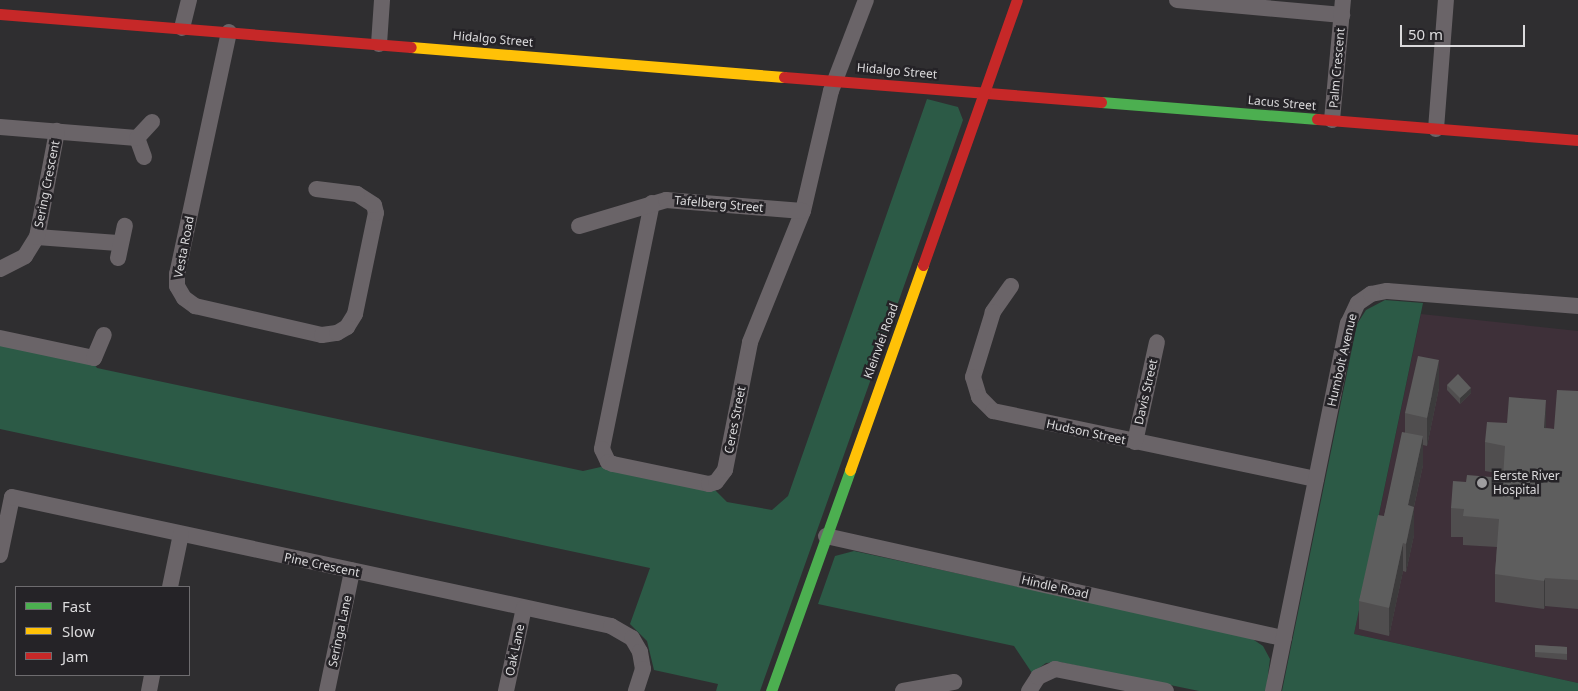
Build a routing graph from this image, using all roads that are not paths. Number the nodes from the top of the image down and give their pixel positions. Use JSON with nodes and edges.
{"nodes":[{"id":1,"x":189,"y":0,"type":"edge"},
{"id":2,"x":382,"y":0,"type":"edge"},
{"id":3,"x":866,"y":0,"type":"edge"},
{"id":4,"x":1017,"y":0,"type":"edge"},
{"id":5,"x":1177,"y":0,"type":"edge"},
{"id":6,"x":1446,"y":0,"type":"edge"},
{"id":7,"x":1342,"y":8,"type":"edge"},
{"id":8,"x":0,"y":14,"type":"edge"},
{"id":9,"x":182,"y":28,"type":"junction"},
{"id":10,"x":229,"y":32,"type":"junction"},
{"id":11,"x":379,"y":44,"type":"junction"},
{"id":12,"x":837,"y":80,"type":"junction"},
{"id":13,"x":984,"y":92,"type":"junction"},
{"id":14,"x":1332,"y":120,"type":"junction"},
{"id":15,"x":152,"y":122,"type":"dead end"},
{"id":16,"x":0,"y":127,"type":"edge"},
{"id":17,"x":1436,"y":129,"type":"junction"},
{"id":18,"x":56,"y":131,"type":"junction"},
{"id":19,"x":137,"y":138,"type":"junction"},
{"id":20,"x":1578,"y":140,"type":"edge"},
{"id":21,"x":144,"y":157,"type":"dead end"},
{"id":22,"x":316,"y":189,"type":"dead end"},
{"id":23,"x":652,"y":203,"type":"junction"},
{"id":24,"x":803,"y":211,"type":"junction"},
{"id":25,"x":124,"y":226,"type":"dead end"},
{"id":26,"x":579,"y":226,"type":"dead end"},
{"id":27,"x":37,"y":236,"type":"junction"},
{"id":28,"x":0,"y":269,"type":"edge"},
{"id":29,"x":1011,"y":286,"type":"dead end"},
{"id":30,"x":1578,"y":306,"type":"edge"},
{"id":31,"x":104,"y":335,"type":"dead end"},
{"id":32,"x":0,"y":338,"type":"edge"},
{"id":33,"x":1157,"y":342,"type":"dead end"},
{"id":34,"x":1135,"y":442,"type":"junction"},
{"id":35,"x":1316,"y":479,"type":"junction"},
{"id":36,"x":6,"y":496,"type":"edge"},
{"id":37,"x":181,"y":534,"type":"junction"},
{"id":38,"x":826,"y":536,"type":"junction"},
{"id":39,"x":0,"y":555,"type":"edge"},
{"id":40,"x":352,"y":571,"type":"junction"},
{"id":41,"x":170,"y":586,"type":"edge"},
{"id":42,"x":524,"y":608,"type":"junction"},
{"id":43,"x":1284,"y":638,"type":"junction"},
{"id":44,"x":152,"y":676,"type":"edge"},
{"id":45,"x":954,"y":682,"type":"dead end"},
{"id":46,"x":149,"y":691,"type":"edge"},
{"id":47,"x":327,"y":691,"type":"edge"},
{"id":48,"x":506,"y":691,"type":"edge"},
{"id":49,"x":636,"y":691,"type":"edge"},
{"id":50,"x":771,"y":691,"type":"edge"},
{"id":51,"x":903,"y":691,"type":"edge"},
{"id":52,"x":1029,"y":691,"type":"edge"},
{"id":53,"x":1166,"y":691,"type":"edge"},
{"id":54,"x":1273,"y":691,"type":"edge"}],
"edges":[{"from":1,"to":9,"type":"street"},
{"from":2,"to":11,"type":"street"},
{"from":3,"to":12,"type":"street","name":"Ceres Street"},
{"from":4,"to":13,"type":"street","name":"Kleinvlei Road"},
{"from":5,"to":7,"type":"street","name":"Palm Crescent"},
{"from":6,"to":17,"type":"street"},
{"from":7,"to":14,"type":"street","name":"Palm Crescent"},
{"from":8,"to":9,"type":"street","name":"Hidalgo Street"},
{"from":9,"to":10,"type":"street","name":"Hidalgo Street"},
{"from":10,"to":11,"type":"street","name":"Hidalgo Street"},
{"from":10,"to":22,"type":"street","name":"Vesta Road"},
{"from":11,"to":12,"type":"street","name":"Hidalgo Street"},
{"from":12,"to":13,"type":"street","name":"Hidalgo Street"},
{"from":12,"to":24,"type":"street","name":"Ceres Street"},
{"from":13,"to":14,"type":"street","name":"Lacus Street"},
{"from":13,"to":38,"type":"street","name":"Kleinvlei Road"},
{"from":14,"to":17,"type":"street","name":"Lacus Street"},
{"from":15,"to":19,"type":"street"},
{"from":16,"to":18,"type":"street","name":"Sering Crescent"},
{"from":17,"to":20,"type":"street","name":"Lacus Street"},
{"from":18,"to":19,"type":"street","name":"Sering Crescent"},
{"from":18,"to":27,"type":"street","name":"Sering Crescent"},
{"from":19,"to":21,"type":"street"},
{"from":23,"to":24,"type":"street","name":"Tafelberg Street"},
{"from":23,"to":24,"type":"street","name":"Ceres Street"},
{"from":23,"to":26,"type":"street","name":"Tafelberg Street"},
{"from":25,"to":27,"type":"street","name":"Sering Crescent"},
{"from":27,"to":28,"type":"street","name":"Sering Crescent"},
{"from":29,"to":34,"type":"street","name":"Hudson Street"},
{"from":30,"to":35,"type":"street","name":"Humbolt Avenue"},
{"from":31,"to":32,"type":"street"},
{"from":33,"to":34,"type":"street","name":"Davis Street"},
{"from":34,"to":35,"type":"street","name":"Hudson Street"},
{"from":35,"to":43,"type":"street","name":"Humbolt Avenue"},
{"from":36,"to":37,"type":"street","name":"Pine Crescent"},
{"from":36,"to":39,"type":"street","name":"Pine Crescent"},
{"from":37,"to":40,"type":"street","name":"Pine Crescent"},
{"from":37,"to":41,"type":"street"},
{"from":38,"to":43,"type":"street","name":"Hindle Road"},
{"from":38,"to":50,"type":"street","name":"Kleinvlei Road"},
{"from":40,"to":42,"type":"street","name":"Pine Crescent"},
{"from":40,"to":47,"type":"street","name":"Seringa Lane"},
{"from":42,"to":48,"type":"street","name":"Oak Lane"},
{"from":42,"to":49,"type":"street","name":"Pine Crescent"},
{"from":43,"to":54,"type":"street","name":"Humbolt Avenue"},
{"from":44,"to":46,"type":"street"},
{"from":45,"to":51,"type":"street"},
{"from":52,"to":53,"type":"street"}]}
